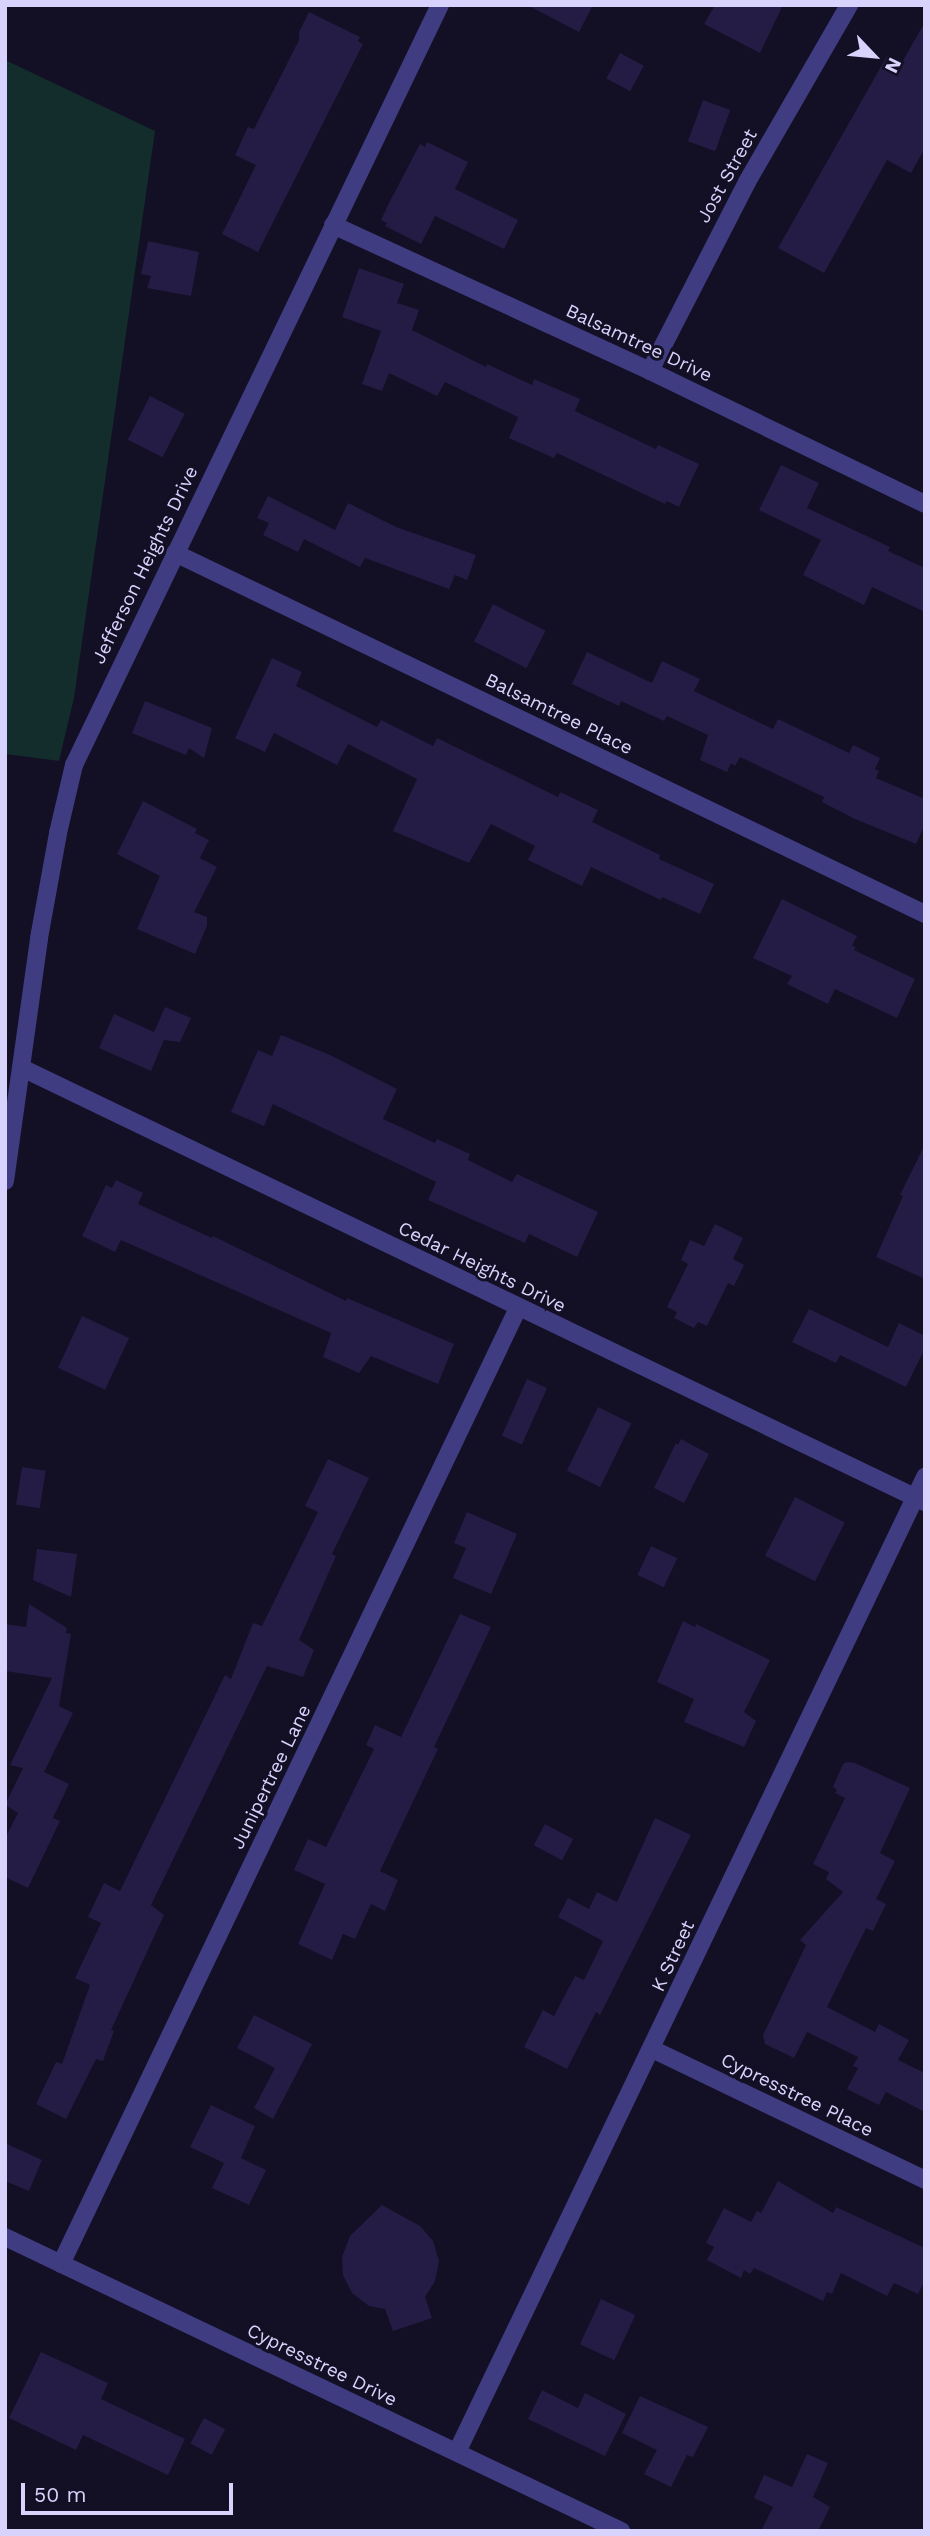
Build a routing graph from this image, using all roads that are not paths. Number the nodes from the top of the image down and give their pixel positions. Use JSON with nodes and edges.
{"nodes":[{"id":1,"x":440,"y":5,"type":"edge"},
{"id":2,"x":849,"y":5,"type":"edge"},
{"id":3,"x":333,"y":225,"type":"junction"},
{"id":4,"x":650,"y":370,"type":"junction"},
{"id":5,"x":925,"y":504,"type":"edge"},
{"id":6,"x":174,"y":553,"type":"junction"},
{"id":7,"x":925,"y":914,"type":"edge"},
{"id":8,"x":22,"y":1068,"type":"junction"},
{"id":9,"x":5,"y":1181,"type":"edge"},
{"id":10,"x":518,"y":1308,"type":"junction"},
{"id":11,"x":925,"y":1477,"type":"edge"},
{"id":12,"x":920,"y":1499,"type":"edge"},
{"id":13,"x":652,"y":2049,"type":"junction"},
{"id":14,"x":925,"y":2180,"type":"edge"},
{"id":15,"x":5,"y":2237,"type":"edge"},
{"id":16,"x":61,"y":2264,"type":"junction"},
{"id":17,"x":457,"y":2452,"type":"junction"},
{"id":18,"x":621,"y":2531,"type":"edge"}],
"edges":[{"from":1,"to":3,"type":"street","name":"Jefferson Heights Drive"},
{"from":2,"to":4,"type":"street","name":"Jost Street"},
{"from":3,"to":4,"type":"street","name":"Balsamtree Drive"},
{"from":3,"to":6,"type":"street","name":"Jefferson Heights Drive"},
{"from":4,"to":5,"type":"street","name":"Balsamtree Drive"},
{"from":6,"to":7,"type":"street","name":"Balsamtree Place"},
{"from":6,"to":8,"type":"street","name":"Jefferson Heights Drive"},
{"from":8,"to":9,"type":"street","name":"Jefferson Heights Drive"},
{"from":8,"to":10,"type":"street","name":"Cedar Heights Drive"},
{"from":10,"to":12,"type":"street","name":"Cedar Heights Drive"},
{"from":10,"to":16,"type":"street","name":"Junipertree Lane"},
{"from":11,"to":12,"type":"street","name":"K Street"},
{"from":12,"to":13,"type":"street","name":"K Street"},
{"from":13,"to":14,"type":"street","name":"Cypresstree Place"},
{"from":13,"to":17,"type":"street","name":"K Street"},
{"from":15,"to":16,"type":"street","name":"Cypresstree Drive"},
{"from":16,"to":17,"type":"street","name":"Cypresstree Drive"},
{"from":17,"to":18,"type":"street","name":"Cypresstree Drive"}]}
